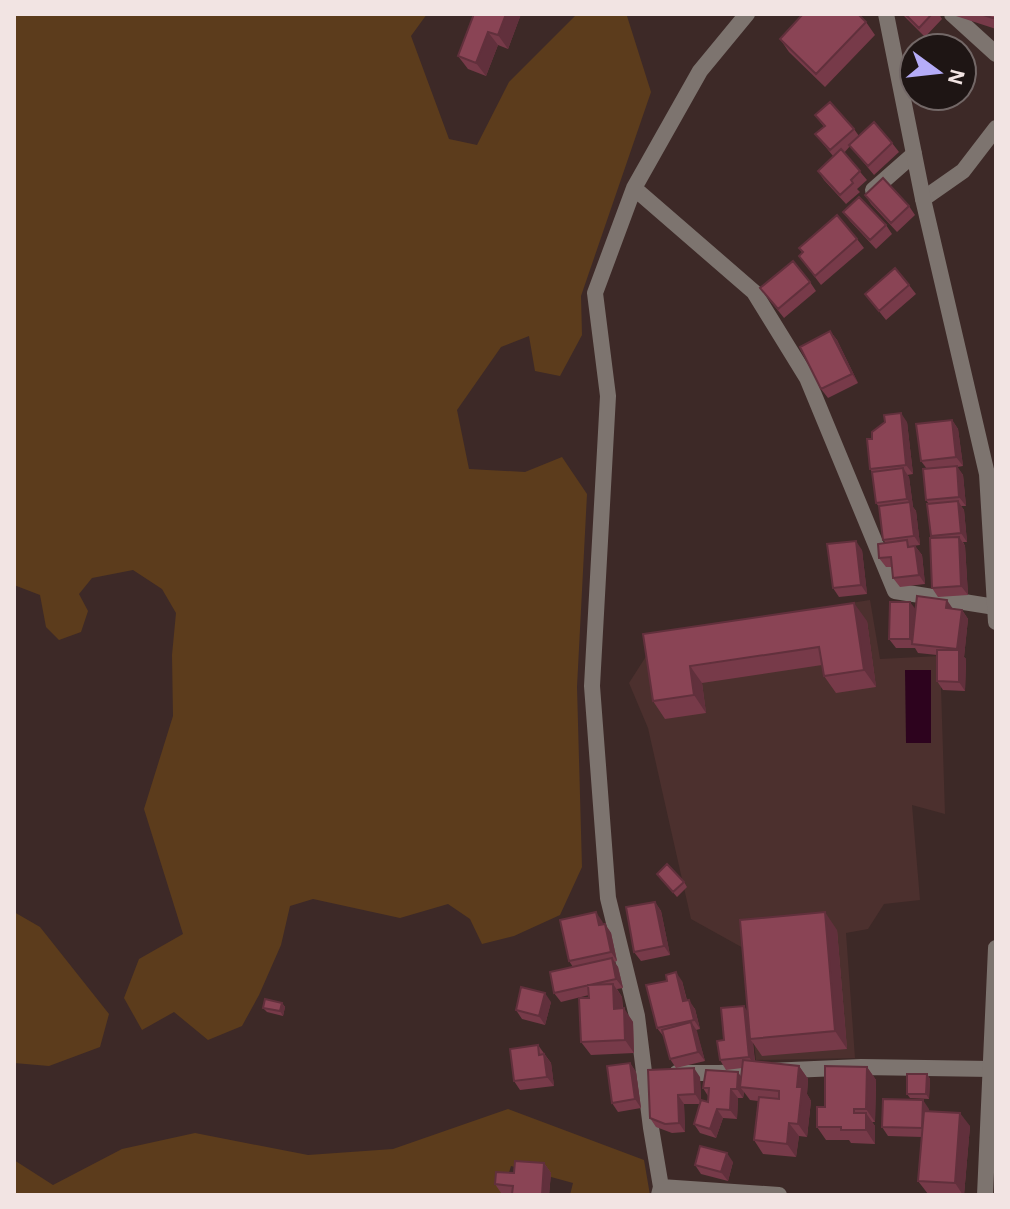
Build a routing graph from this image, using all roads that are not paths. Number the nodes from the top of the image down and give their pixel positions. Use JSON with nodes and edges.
{"nodes":[{"id":1,"x":747,"y":14,"type":"edge"},
{"id":2,"x":886,"y":14,"type":"edge"},
{"id":3,"x":952,"y":14,"type":"edge"},
{"id":4,"x":996,"y":54,"type":"edge"},
{"id":5,"x":996,"y":128,"type":"edge"},
{"id":6,"x":914,"y":154,"type":"junction"},
{"id":7,"x":634,"y":188,"type":"junction"},
{"id":8,"x":873,"y":190,"type":"edge"},
{"id":9,"x":923,"y":199,"type":"junction"},
{"id":10,"x":995,"y":614,"type":"edge"},
{"id":11,"x":996,"y":948,"type":"edge"},
{"id":12,"x":996,"y":963,"type":"edge"},
{"id":13,"x":991,"y":1069,"type":"junction"},
{"id":14,"x":645,"y":1073,"type":"junction"},
{"id":15,"x":660,"y":1191,"type":"edge"},
{"id":16,"x":779,"y":1195,"type":"edge"},
{"id":17,"x":985,"y":1195,"type":"edge"}],
"edges":[{"from":1,"to":7,"type":"street"},
{"from":2,"to":6,"type":"street"},
{"from":3,"to":4,"type":"street"},
{"from":5,"to":9,"type":"street"},
{"from":6,"to":8,"type":"street"},
{"from":6,"to":9,"type":"street"},
{"from":7,"to":10,"type":"street"},
{"from":7,"to":14,"type":"street"},
{"from":9,"to":10,"type":"street"},
{"from":11,"to":12,"type":"street"},
{"from":12,"to":13,"type":"street"},
{"from":13,"to":14,"type":"street"},
{"from":13,"to":17,"type":"street"},
{"from":14,"to":15,"type":"street"},
{"from":15,"to":16,"type":"street"}]}
